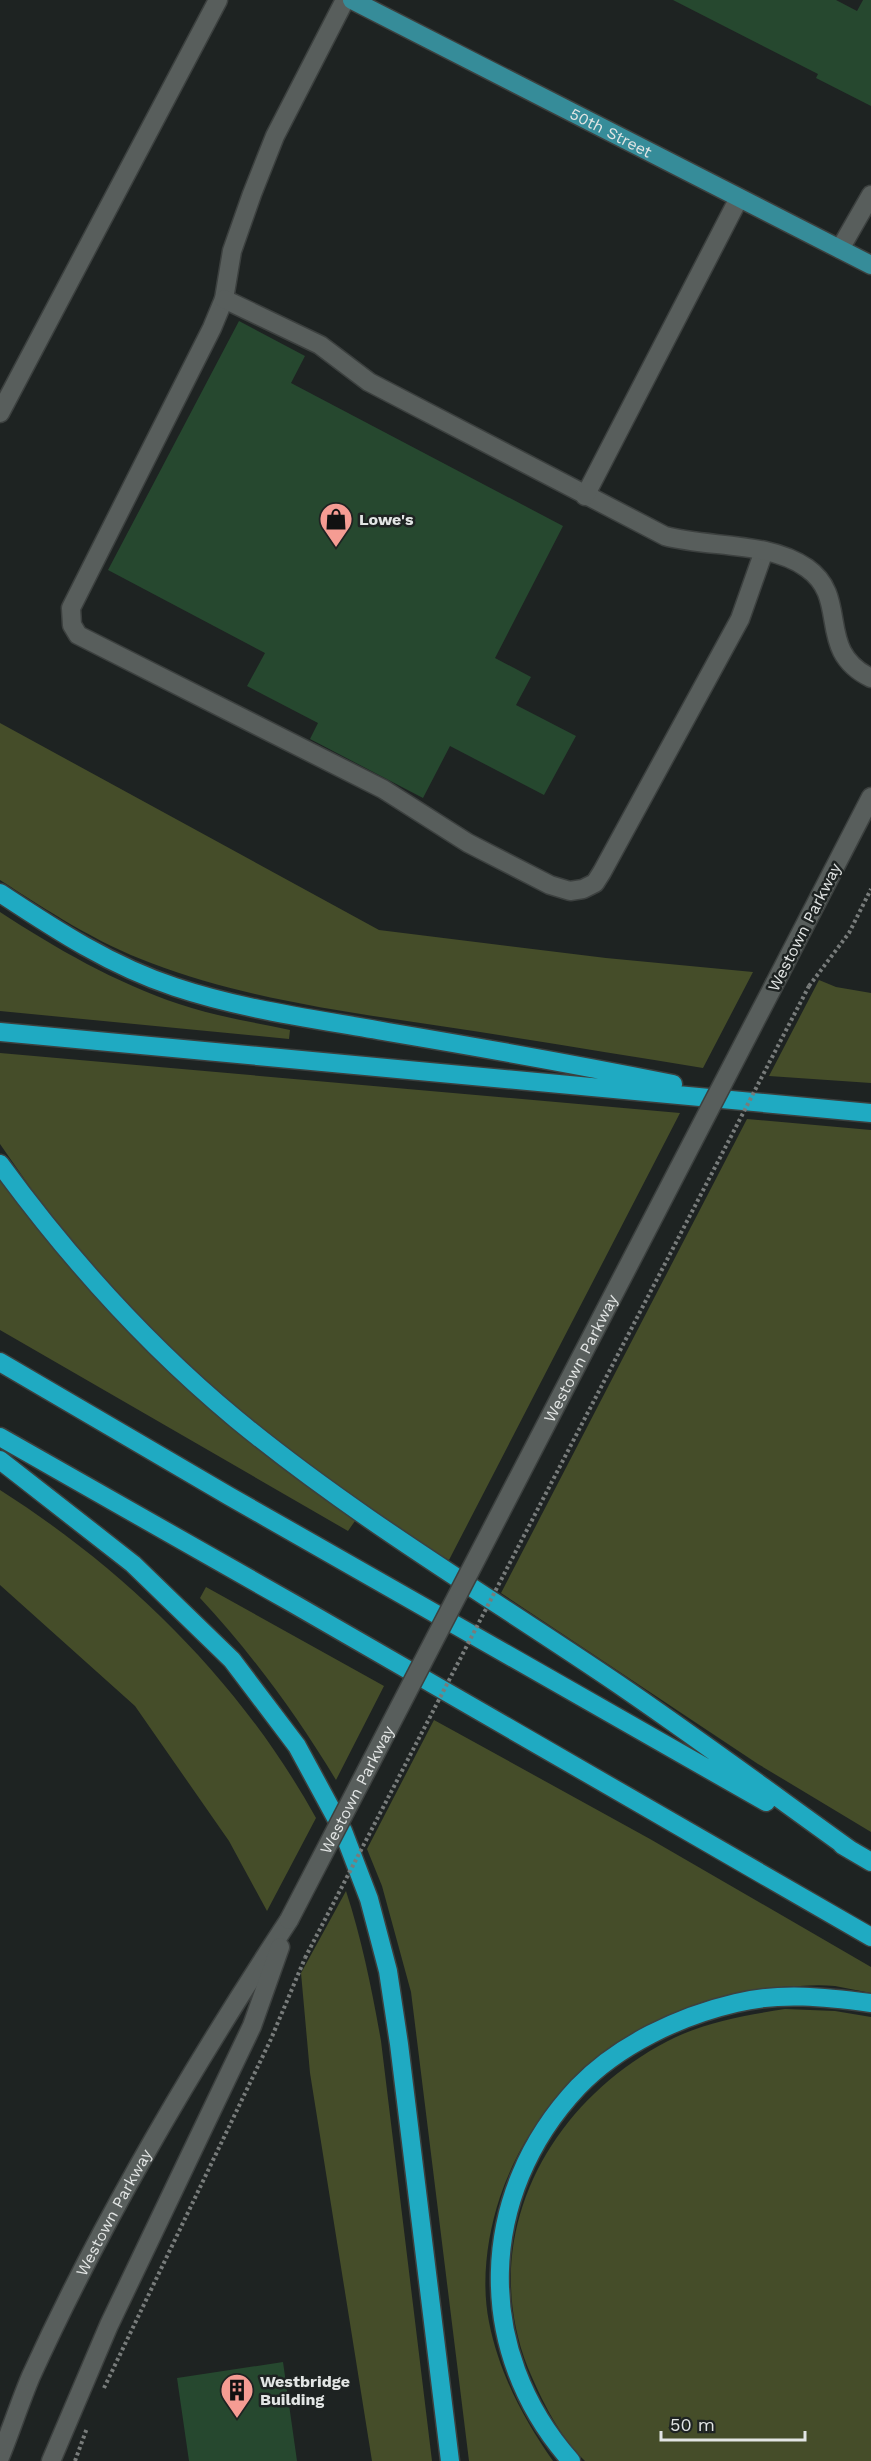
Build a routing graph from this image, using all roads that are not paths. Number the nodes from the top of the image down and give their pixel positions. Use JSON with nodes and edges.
{"nodes":[{"id":1,"x":218,"y":0,"type":"edge"},
{"id":2,"x":345,"y":0,"type":"edge"},
{"id":3,"x":352,"y":0,"type":"edge"},
{"id":4,"x":871,"y":195,"type":"edge"},
{"id":5,"x":739,"y":198,"type":"junction"},
{"id":6,"x":840,"y":249,"type":"junction"},
{"id":7,"x":871,"y":265,"type":"edge"},
{"id":8,"x":224,"y":299,"type":"junction"},
{"id":9,"x":0,"y":413,"type":"edge"},
{"id":10,"x":585,"y":496,"type":"junction"},
{"id":11,"x":764,"y":551,"type":"junction"},
{"id":12,"x":871,"y":678,"type":"edge"},
{"id":13,"x":871,"y":797,"type":"edge"},
{"id":14,"x":0,"y":893,"type":"edge"},
{"id":15,"x":0,"y":1032,"type":"edge"},
{"id":16,"x":769,"y":1103,"type":"junction"},
{"id":17,"x":865,"y":1110,"type":"edge"},
{"id":18,"x":0,"y":1164,"type":"edge"},
{"id":19,"x":0,"y":1362,"type":"edge"},
{"id":20,"x":0,"y":1437,"type":"edge"},
{"id":21,"x":0,"y":1460,"type":"edge"},
{"id":22,"x":852,"y":1851,"type":"junction"},
{"id":23,"x":871,"y":1862,"type":"edge"},
{"id":24,"x":290,"y":1920,"type":"junction"},
{"id":25,"x":871,"y":1937,"type":"edge"},
{"id":26,"x":871,"y":2003,"type":"edge"},
{"id":27,"x":0,"y":2457,"type":"edge"},
{"id":28,"x":51,"y":2461,"type":"edge"},
{"id":29,"x":450,"y":2461,"type":"edge"},
{"id":30,"x":571,"y":2461,"type":"edge"}],
"edges":[{"from":1,"to":9,"type":"street"},
{"from":2,"to":8,"type":"street"},
{"from":3,"to":5,"type":"main road","name":"50th Street"},
{"from":4,"to":6,"type":"street"},
{"from":5,"to":6,"type":"main road","name":"50th Street"},
{"from":5,"to":10,"type":"street"},
{"from":6,"to":7,"type":"main road","name":"50th Street"},
{"from":8,"to":10,"type":"street"},
{"from":8,"to":11,"type":"street"},
{"from":10,"to":11,"type":"street"},
{"from":11,"to":12,"type":"street"},
{"from":13,"to":24,"type":"street","name":"Westown Parkway","bridge":true},
{"from":14,"to":16,"type":"highway"},
{"from":15,"to":16,"type":"highway"},
{"from":16,"to":17,"type":"highway"},
{"from":18,"to":22,"type":"highway"},
{"from":19,"to":22,"type":"highway"},
{"from":20,"to":25,"type":"highway"},
{"from":21,"to":29,"type":"highway"},
{"from":22,"to":23,"type":"highway"},
{"from":24,"to":27,"type":"street","name":"Westown Parkway"},
{"from":24,"to":28,"type":"street","name":"Westown Parkway"},
{"from":26,"to":30,"type":"highway"}]}
